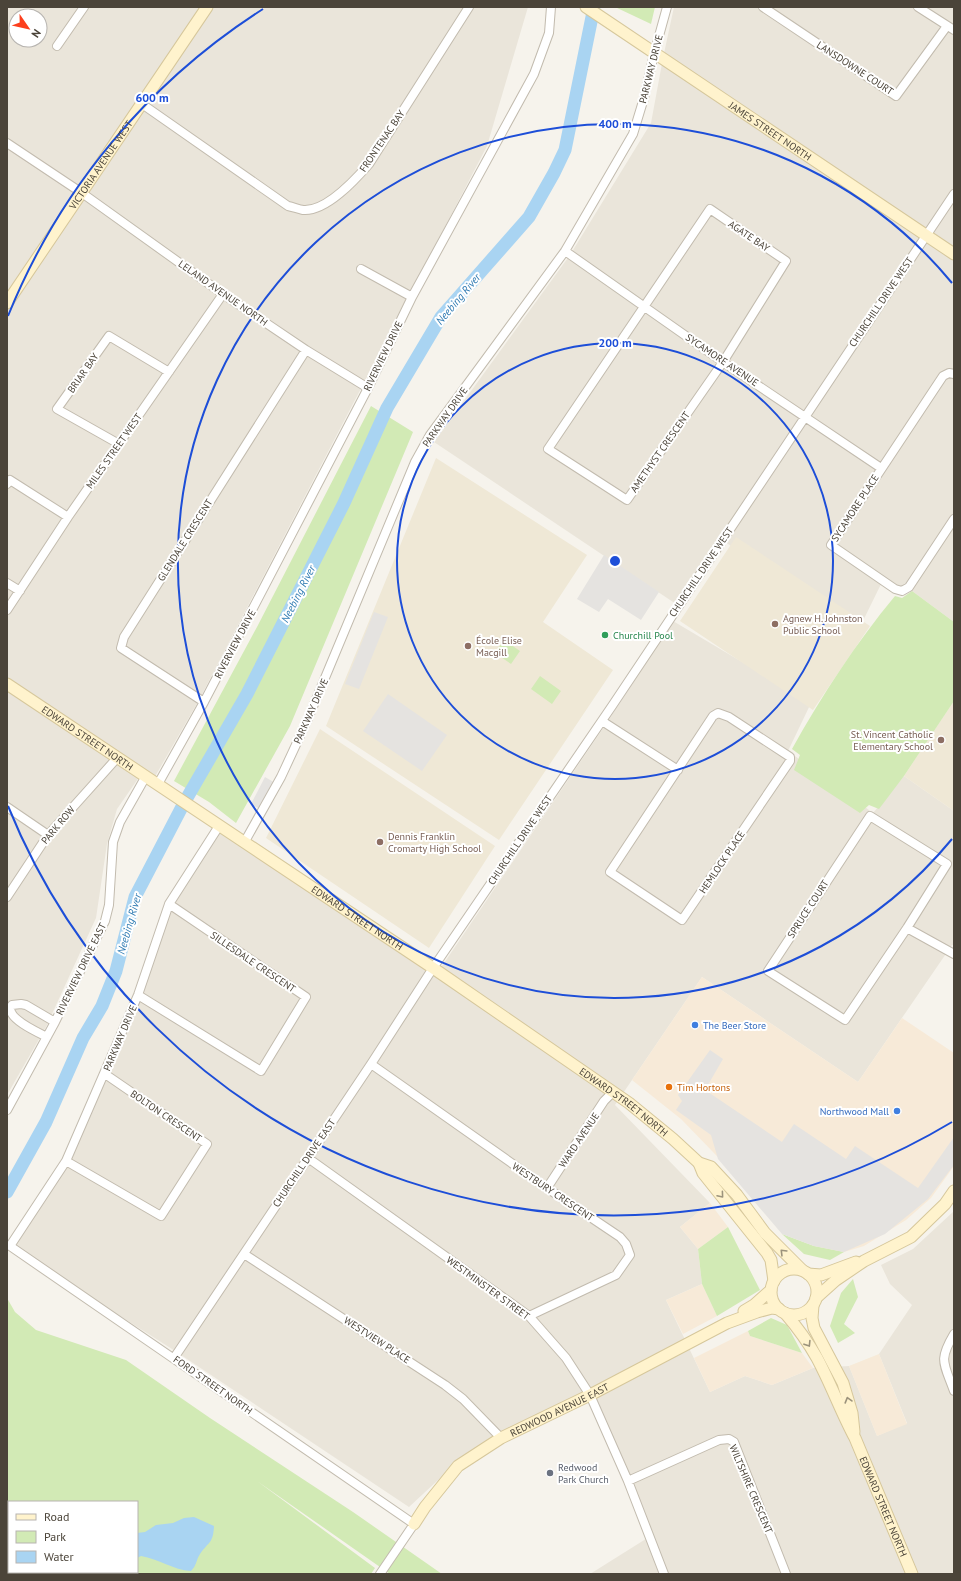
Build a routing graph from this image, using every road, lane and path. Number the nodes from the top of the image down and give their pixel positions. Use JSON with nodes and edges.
{"nodes":[{"id":1,"x":84,"y":7,"type":"edge"},
{"id":2,"x":469,"y":7,"type":"edge"},
{"id":3,"x":551,"y":7,"type":"edge"},
{"id":4,"x":586,"y":7,"type":"edge"},
{"id":5,"x":667,"y":7,"type":"edge"},
{"id":6,"x":763,"y":7,"type":"edge"},
{"id":7,"x":918,"y":7,"type":"edge"},
{"id":8,"x":202,"y":8,"type":"edge"},
{"id":9,"x":947,"y":26,"type":"junction"},
{"id":10,"x":954,"y":30,"type":"edge"},
{"id":11,"x":58,"y":46,"type":"dead end"},
{"id":12,"x":654,"y":54,"type":"junction"},
{"id":13,"x":142,"y":104,"type":"junction"},
{"id":14,"x":7,"y":143,"type":"edge"},
{"id":15,"x":82,"y":193,"type":"junction"},
{"id":16,"x":954,"y":194,"type":"edge"},
{"id":17,"x":926,"y":235,"type":"junction"},
{"id":18,"x":565,"y":251,"type":"junction"},
{"id":19,"x":954,"y":254,"type":"edge"},
{"id":20,"x":361,"y":269,"type":"dead end"},
{"id":21,"x":223,"y":294,"type":"junction"},
{"id":22,"x":412,"y":297,"type":"junction"},
{"id":23,"x":7,"y":302,"type":"edge"},
{"id":24,"x":645,"y":306,"type":"junction"},
{"id":25,"x":306,"y":350,"type":"junction"},
{"id":26,"x":723,"y":362,"type":"junction"},
{"id":27,"x":169,"y":372,"type":"junction"},
{"id":28,"x":954,"y":374,"type":"edge"},
{"id":29,"x":368,"y":388,"type":"junction"},
{"id":30,"x":805,"y":416,"type":"junction"},
{"id":31,"x":119,"y":444,"type":"junction"},
{"id":32,"x":881,"y":468,"type":"junction"},
{"id":33,"x":7,"y":484,"type":"edge"},
{"id":34,"x":68,"y":517,"type":"junction"},
{"id":35,"x":954,"y":520,"type":"edge"},
{"id":36,"x":7,"y":583,"type":"edge"},
{"id":37,"x":20,"y":591,"type":"junction"},
{"id":38,"x":7,"y":610,"type":"edge"},
{"id":39,"x":7,"y":684,"type":"edge"},
{"id":40,"x":204,"y":702,"type":"junction"},
{"id":41,"x":602,"y":721,"type":"junction"},
{"id":42,"x":117,"y":758,"type":"junction"},
{"id":43,"x":678,"y":770,"type":"junction"},
{"id":44,"x":146,"y":776,"type":"junction"},
{"id":45,"x":162,"y":787,"type":"junction"},
{"id":46,"x":7,"y":808,"type":"edge"},
{"id":47,"x":219,"y":826,"type":"junction"},
{"id":48,"x":48,"y":835,"type":"junction"},
{"id":49,"x":244,"y":843,"type":"junction"},
{"id":50,"x":7,"y":897,"type":"edge"},
{"id":51,"x":169,"y":904,"type":"junction"},
{"id":52,"x":907,"y":928,"type":"junction"},
{"id":53,"x":954,"y":954,"type":"edge"},
{"id":54,"x":433,"y":968,"type":"junction"},
{"id":55,"x":138,"y":994,"type":"junction"},
{"id":56,"x":55,"y":1022,"type":"junction"},
{"id":57,"x":46,"y":1037,"type":"junction"},
{"id":58,"x":371,"y":1064,"type":"junction"},
{"id":59,"x":105,"y":1074,"type":"junction"},
{"id":60,"x":613,"y":1092,"type":"junction"},
{"id":61,"x":8,"y":1106,"type":"edge"},
{"id":62,"x":308,"y":1158,"type":"junction"},
{"id":63,"x":66,"y":1161,"type":"junction"},
{"id":64,"x":699,"y":1163,"type":"junction"},
{"id":65,"x":546,"y":1188,"type":"junction"},
{"id":66,"x":954,"y":1191,"type":"edge"},
{"id":67,"x":11,"y":1246,"type":"joint"},
{"id":68,"x":244,"y":1254,"type":"junction"},
{"id":69,"x":864,"y":1261,"type":"junction"},
{"id":70,"x":805,"y":1272,"type":"junction"},
{"id":71,"x":773,"y":1285,"type":"junction"},
{"id":72,"x":814,"y":1301,"type":"junction"},
{"id":73,"x":782,"y":1311,"type":"junction"},
{"id":74,"x":529,"y":1316,"type":"junction"},
{"id":75,"x":727,"y":1323,"type":"junction"},
{"id":76,"x":954,"y":1334,"type":"edge"},
{"id":77,"x":174,"y":1358,"type":"junction"},
{"id":78,"x":954,"y":1391,"type":"edge"},
{"id":79,"x":590,"y":1395,"type":"junction"},
{"id":80,"x":501,"y":1438,"type":"junction"},
{"id":81,"x":855,"y":1438,"type":"junction"},
{"id":82,"x":628,"y":1481,"type":"junction"},
{"id":83,"x":414,"y":1524,"type":"junction"},
{"id":84,"x":380,"y":1574,"type":"edge"},
{"id":85,"x":664,"y":1574,"type":"edge"},
{"id":86,"x":786,"y":1574,"type":"edge"},
{"id":87,"x":912,"y":1574,"type":"edge"}],
"edges":[{"from":1,"to":11,"type":"street"},
{"from":2,"to":13,"type":"street","name":"FRONTENAC BAY"},
{"from":3,"to":22,"type":"street","name":"RIVERVIEW DRIVE"},
{"from":4,"to":12,"type":"main road","name":"JAMES STREET NORTH"},
{"from":5,"to":12,"type":"street","name":"PARKWAY DRIVE"},
{"from":6,"to":9,"type":"street","name":"LANSDOWNE COURT"},
{"from":7,"to":9,"type":"street"},
{"from":8,"to":13,"type":"main road","name":"VICTORIA AVENUE WEST"},
{"from":9,"to":10,"type":"street"},
{"from":12,"to":17,"type":"main road","name":"JAMES STREET NORTH"},
{"from":12,"to":18,"type":"street","name":"PARKWAY DRIVE"},
{"from":13,"to":15,"type":"main road","name":"VICTORIA AVENUE WEST"},
{"from":14,"to":15,"type":"street","name":"LELAND AVENUE NORTH"},
{"from":15,"to":21,"type":"street","name":"LELAND AVENUE NORTH"},
{"from":15,"to":23,"type":"main road","name":"VICTORIA AVENUE WEST"},
{"from":16,"to":17,"type":"street","name":"CHURCHILL DRIVE WEST"},
{"from":17,"to":19,"type":"main road","name":"JAMES STREET NORTH"},
{"from":17,"to":30,"type":"street","name":"CHURCHILL DRIVE WEST"},
{"from":18,"to":24,"type":"street","name":"SYCAMORE AVENUE"},
{"from":18,"to":49,"type":"street","name":"PARKWAY DRIVE"},
{"from":20,"to":22,"type":"street"},
{"from":21,"to":25,"type":"street","name":"LELAND AVENUE NORTH"},
{"from":21,"to":27,"type":"street","name":"MILES STREET WEST"},
{"from":22,"to":29,"type":"street","name":"RIVERVIEW DRIVE"},
{"from":24,"to":26,"type":"street","name":"SYCAMORE AVENUE"},
{"from":24,"to":26,"type":"street","name":"AGATE BAY"},
{"from":24,"to":26,"type":"street","name":"AMETHYST CRESCENT"},
{"from":25,"to":29,"type":"street","name":"LELAND AVENUE NORTH"},
{"from":25,"to":40,"type":"street","name":"GLENDALE CRESCENT"},
{"from":26,"to":30,"type":"street","name":"SYCAMORE AVENUE"},
{"from":27,"to":31,"type":"street","name":"MILES STREET WEST"},
{"from":27,"to":31,"type":"street","name":"BRIAR BAY"},
{"from":28,"to":32,"type":"street","name":"SYCAMORE PLACE"},
{"from":29,"to":40,"type":"street","name":"RIVERVIEW DRIVE"},
{"from":30,"to":32,"type":"street","name":"SYCAMORE AVENUE"},
{"from":30,"to":41,"type":"street","name":"CHURCHILL DRIVE WEST"},
{"from":31,"to":34,"type":"street","name":"MILES STREET WEST"},
{"from":32,"to":35,"type":"street","name":"SYCAMORE PLACE"},
{"from":33,"to":34,"type":"street"},
{"from":34,"to":37,"type":"street","name":"MILES STREET WEST"},
{"from":36,"to":37,"type":"street"},
{"from":37,"to":38,"type":"street","name":"MILES STREET WEST"},
{"from":39,"to":42,"type":"main road","name":"EDWARD STREET NORTH"},
{"from":40,"to":45,"type":"street","name":"RIVERVIEW DRIVE"},
{"from":41,"to":43,"type":"street"},
{"from":41,"to":54,"type":"street","name":"CHURCHILL DRIVE WEST"},
{"from":42,"to":44,"type":"main road","name":"EDWARD STREET NORTH"},
{"from":42,"to":48,"type":"street","name":"PARK ROW"},
{"from":43,"to":43,"type":"street","name":"HEMLOCK PLACE"},
{"from":44,"to":45,"type":"main road","name":"EDWARD STREET NORTH"},
{"from":44,"to":56,"type":"street","name":"RIVERVIEW DRIVE EAST"},
{"from":45,"to":47,"type":"main road","name":"EDWARD STREET NORTH"},
{"from":46,"to":48,"type":"street"},
{"from":47,"to":49,"type":"main road","name":"EDWARD STREET NORTH"},
{"from":47,"to":51,"type":"street","name":"PARKWAY DRIVE"},
{"from":48,"to":50,"type":"street","name":"PARK ROW"},
{"from":49,"to":54,"type":"main road","name":"EDWARD STREET NORTH"},
{"from":51,"to":55,"type":"street","name":"PARKWAY DRIVE"},
{"from":51,"to":55,"type":"street","name":"SILLESDALE CRESCENT"},
{"from":52,"to":52,"type":"street","name":"SPRUCE COURT"},
{"from":52,"to":53,"type":"street"},
{"from":54,"to":58,"type":"street","name":"CHURCHILL DRIVE EAST"},
{"from":54,"to":60,"type":"main road","name":"EDWARD STREET NORTH"},
{"from":55,"to":59,"type":"street","name":"PARKWAY DRIVE"},
{"from":56,"to":57,"type":"street","name":"RIVERVIEW DRIVE EAST"},
{"from":56,"to":57,"type":"street"},
{"from":57,"to":61,"type":"street","name":"RIVERVIEW DRIVE EAST"},
{"from":58,"to":62,"type":"street","name":"CHURCHILL DRIVE EAST"},
{"from":58,"to":65,"type":"street","name":"WESTBURY CRESCENT"},
{"from":59,"to":63,"type":"street","name":"PARKWAY DRIVE"},
{"from":59,"to":63,"type":"street","name":"BOLTON CRESCENT"},
{"from":60,"to":64,"type":"main road","name":"EDWARD STREET NORTH"},
{"from":60,"to":65,"type":"street","name":"WARD AVENUE"},
{"from":62,"to":68,"type":"street","name":"CHURCHILL DRIVE EAST"},
{"from":62,"to":74,"type":"street","name":"WESTMINSTER STREET"},
{"from":63,"to":67,"type":"street","name":"PARKWAY DRIVE"},
{"from":70,"to":64,"type":"main road","name":"EDWARD STREET NORTH","one_way":true},
{"from":64,"to":71,"type":"main road","name":"EDWARD STREET NORTH","one_way":true},
{"from":65,"to":74,"type":"street","name":"WESTBURY CRESCENT"},
{"from":66,"to":69,"type":"main road"},
{"from":67,"to":77,"type":"street","name":"FORD STREET NORTH"},
{"from":68,"to":77,"type":"street","name":"CHURCHILL DRIVE EAST"},
{"from":68,"to":80,"type":"street","name":"WESTVIEW PLACE"},
{"from":69,"to":70,"type":"main road"},
{"from":69,"to":72,"type":"main road"},
{"from":70,"to":71,"type":"main road"},
{"from":70,"to":72,"type":"main road"},
{"from":71,"to":73,"type":"main road"},
{"from":71,"to":75,"type":"main road","name":"REDWOOD AVENUE EAST"},
{"from":72,"to":73,"type":"main road"},
{"from":81,"to":72,"type":"main road","name":"EDWARD STREET NORTH","one_way":true},
{"from":73,"to":75,"type":"main road","name":"REDWOOD AVENUE EAST"},
{"from":73,"to":81,"type":"main road","name":"EDWARD STREET NORTH","one_way":true},
{"from":74,"to":79,"type":"street","name":"WESTMINSTER STREET"},
{"from":75,"to":79,"type":"main road","name":"REDWOOD AVENUE EAST"},
{"from":76,"to":78,"type":"street"},
{"from":77,"to":83,"type":"street","name":"FORD STREET NORTH"},
{"from":79,"to":80,"type":"main road","name":"REDWOOD AVENUE EAST"},
{"from":79,"to":82,"type":"street","name":"WESTMINSTER STREET"},
{"from":80,"to":83,"type":"main road","name":"REDWOOD AVENUE EAST"},
{"from":81,"to":87,"type":"main road","name":"EDWARD STREET NORTH"},
{"from":82,"to":85,"type":"street","name":"WESTMINSTER STREET"},
{"from":82,"to":86,"type":"street","name":"WILTSHIRE CRESCENT"},
{"from":83,"to":84,"type":"street"}]}
